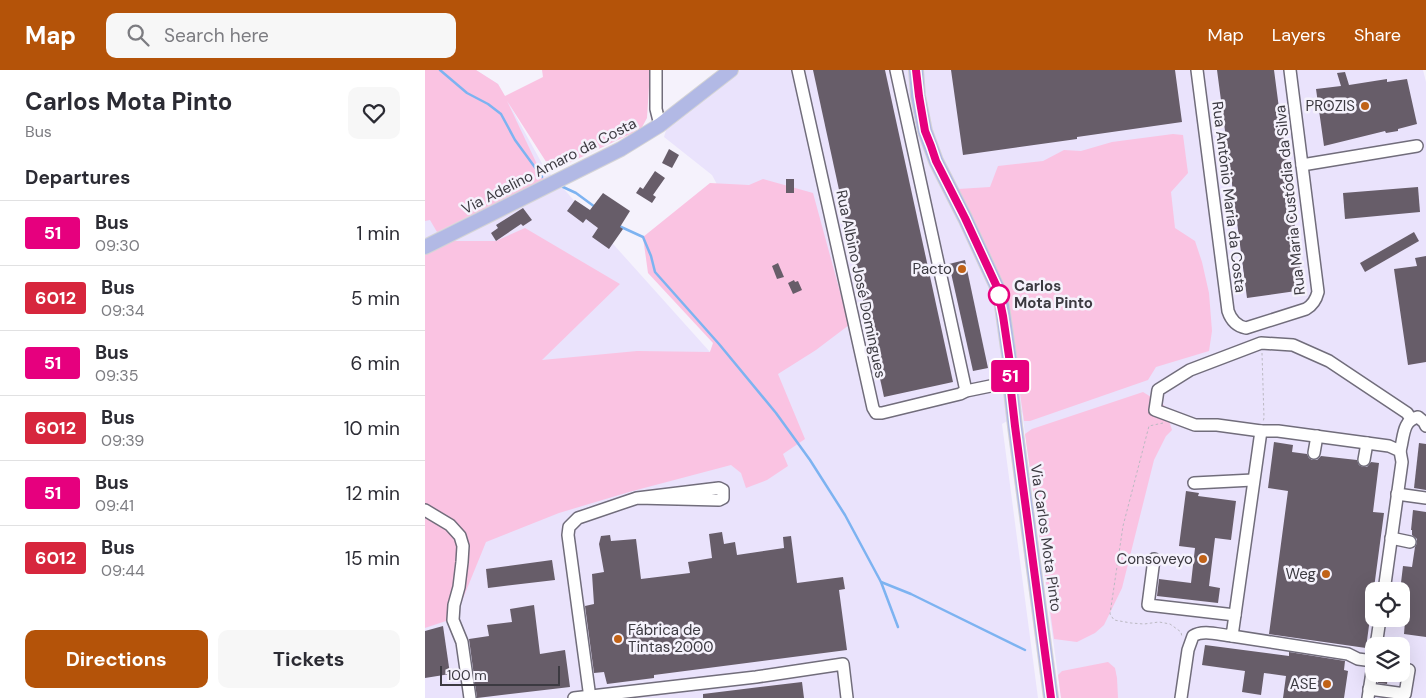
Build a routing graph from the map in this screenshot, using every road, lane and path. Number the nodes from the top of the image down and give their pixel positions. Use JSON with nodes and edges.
{"nodes":[{"id":1,"x":656,"y":70,"type":"edge"},
{"id":2,"x":731,"y":70,"type":"edge"},
{"id":3,"x":798,"y":70,"type":"edge"},
{"id":4,"x":896,"y":70,"type":"edge"},
{"id":5,"x":916,"y":70,"type":"edge"},
{"id":6,"x":1197,"y":70,"type":"edge"},
{"id":7,"x":1290,"y":70,"type":"edge"},
{"id":8,"x":660,"y":125,"type":"junction"},
{"id":9,"x":1417,"y":146,"type":"dead end"},
{"id":10,"x":1302,"y":164,"type":"junction"},
{"id":11,"x":425,"y":247,"type":"edge"},
{"id":12,"x":1237,"y":325,"type":"joint"},
{"id":13,"x":1261,"y":343,"type":"junction"},
{"id":14,"x":1010,"y":382,"type":"junction"},
{"id":15,"x":966,"y":391,"type":"junction"},
{"id":16,"x":1411,"y":418,"type":"junction"},
{"id":17,"x":1181,"y":420,"type":"junction"},
{"id":18,"x":1426,"y":426,"type":"edge"},
{"id":19,"x":1261,"y":431,"type":"junction"},
{"id":20,"x":1317,"y":436,"type":"junction"},
{"id":21,"x":1367,"y":443,"type":"junction"},
{"id":22,"x":1400,"y":451,"type":"junction"},
{"id":23,"x":1315,"y":453,"type":"dead end"},
{"id":24,"x":1364,"y":460,"type":"dead end"},
{"id":25,"x":1253,"y":480,"type":"junction"},
{"id":26,"x":1194,"y":482,"type":"dead end"},
{"id":27,"x":1397,"y":494,"type":"junction"},
{"id":28,"x":637,"y":498,"type":"junction"},
{"id":29,"x":1426,"y":498,"type":"edge"},
{"id":30,"x":425,"y":510,"type":"edge"},
{"id":31,"x":1391,"y":538,"type":"junction"},
{"id":32,"x":1409,"y":542,"type":"dead end"},
{"id":33,"x":1154,"y":559,"type":"dead end"},
{"id":34,"x":1385,"y":582,"type":"edge"},
{"id":35,"x":1235,"y":615,"type":"junction"},
{"id":36,"x":1232,"y":636,"type":"junction"},
{"id":37,"x":1190,"y":641,"type":"junction"},
{"id":38,"x":1365,"y":659,"type":"edge"},
{"id":39,"x":1407,"y":682,"type":"edge"},
{"id":40,"x":1369,"y":694,"type":"edge"},
{"id":41,"x":589,"y":697,"type":"edge"},
{"id":42,"x":470,"y":698,"type":"edge"},
{"id":43,"x":574,"y":698,"type":"edge"},
{"id":44,"x":847,"y":698,"type":"edge"},
{"id":45,"x":1051,"y":698,"type":"edge"},
{"id":46,"x":1181,"y":698,"type":"edge"}],
"edges":[{"from":1,"to":8,"type":"street"},
{"from":2,"to":8,"type":"main road","name":"Via Adelino Amaro da Costa"},
{"from":3,"to":15,"type":"street","name":"Rua Albino José Domingues"},
{"from":4,"to":15,"type":"street"},
{"from":5,"to":14,"type":"main road","name":"Via Carlos Mota Pinto"},
{"from":6,"to":12,"type":"street","name":"Rua António Maria da Costa"},
{"from":7,"to":10,"type":"street","name":"Rua Maria Custódia da Silva"},
{"from":8,"to":11,"type":"main road","name":"Via Adelino Amaro da Costa"},
{"from":9,"to":10,"type":"street"},
{"from":10,"to":12,"type":"street","name":"Rua Maria Custódia da Silva"},
{"from":13,"to":16,"type":"street"},
{"from":13,"to":17,"type":"street"},
{"from":13,"to":19,"type":"path"},
{"from":14,"to":15,"type":"street","name":"Rua Albino José Domingues"},
{"from":14,"to":45,"type":"main road","name":"Via Carlos Mota Pinto"},
{"from":16,"to":18,"type":"street"},
{"from":16,"to":22,"type":"street"},
{"from":17,"to":19,"type":"street"},
{"from":17,"to":37,"type":"path"},
{"from":19,"to":20,"type":"street"},
{"from":19,"to":25,"type":"street"},
{"from":20,"to":21,"type":"street"},
{"from":20,"to":23,"type":"street"},
{"from":21,"to":22,"type":"street"},
{"from":21,"to":24,"type":"street"},
{"from":22,"to":27,"type":"street"},
{"from":25,"to":26,"type":"street"},
{"from":25,"to":35,"type":"street"},
{"from":27,"to":29,"type":"street"},
{"from":27,"to":31,"type":"street"},
{"from":28,"to":28,"type":"street"},
{"from":28,"to":41,"type":"street"},
{"from":30,"to":42,"type":"street"},
{"from":31,"to":32,"type":"street"},
{"from":31,"to":34,"type":"street"},
{"from":33,"to":35,"type":"street"},
{"from":35,"to":36,"type":"street"},
{"from":36,"to":37,"type":"street"},
{"from":36,"to":38,"type":"street"},
{"from":37,"to":46,"type":"street"},
{"from":39,"to":40,"type":"street"},
{"from":41,"to":43,"type":"street"},
{"from":41,"to":44,"type":"street"}]}
